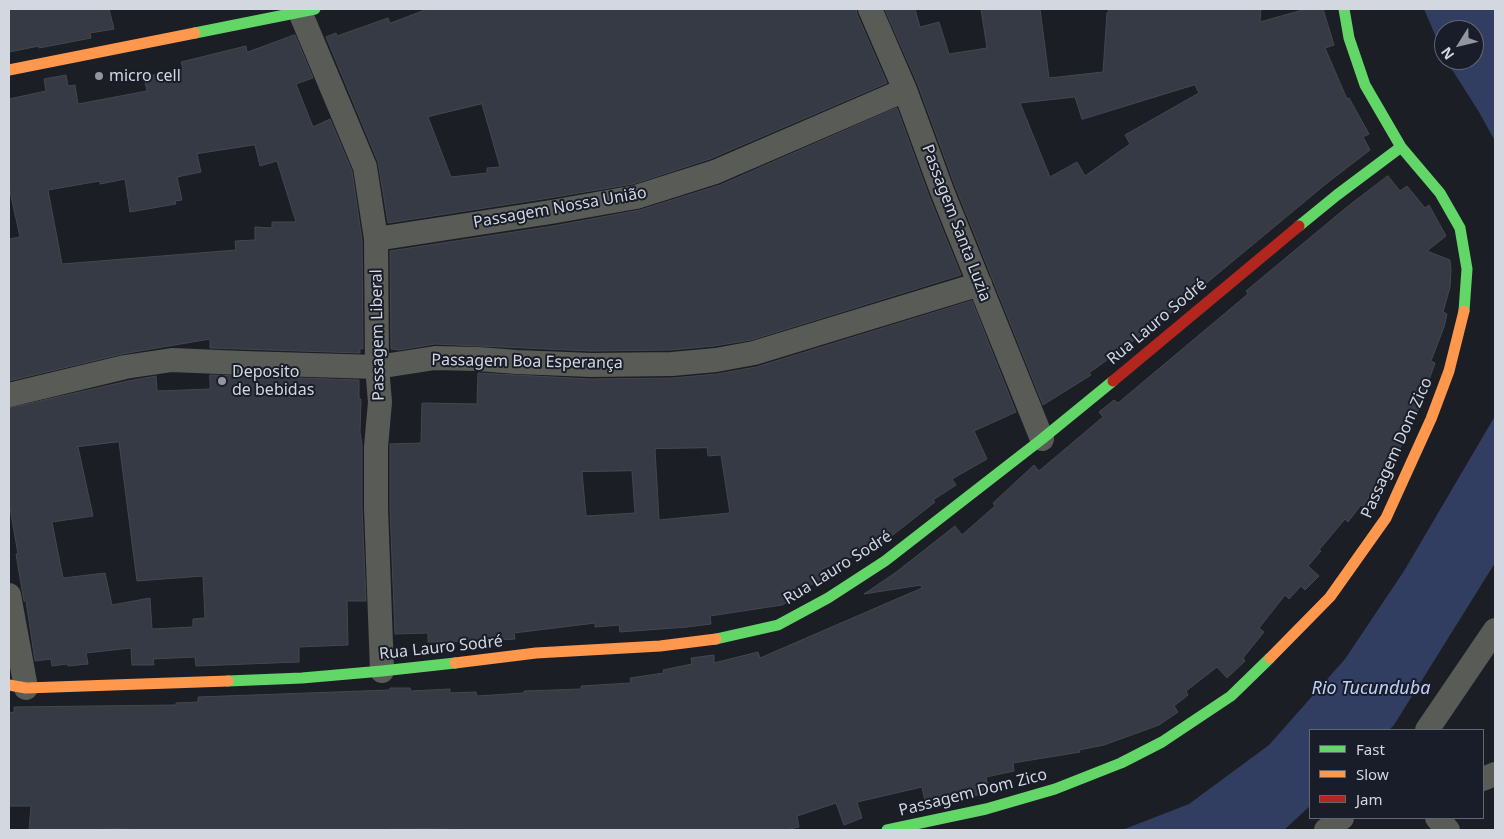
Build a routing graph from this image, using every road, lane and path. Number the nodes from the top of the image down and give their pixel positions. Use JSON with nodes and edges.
{"nodes":[{"id":1,"x":870,"y":9,"type":"edge"},
{"id":2,"x":1344,"y":9,"type":"edge"},
{"id":3,"x":307,"y":10,"type":"edge"},
{"id":4,"x":9,"y":70,"type":"edge"},
{"id":5,"x":905,"y":90,"type":"junction"},
{"id":6,"x":1400,"y":147,"type":"junction"},
{"id":7,"x":376,"y":239,"type":"junction"},
{"id":8,"x":980,"y":284,"type":"junction"},
{"id":9,"x":377,"y":367,"type":"junction"},
{"id":10,"x":9,"y":395,"type":"edge"},
{"id":11,"x":1042,"y":439,"type":"junction"},
{"id":12,"x":9,"y":595,"type":"edge"},
{"id":13,"x":1495,"y":630,"type":"edge"},
{"id":14,"x":382,"y":671,"type":"junction"},
{"id":15,"x":18,"y":686,"type":"edge"},
{"id":16,"x":1428,"y":729,"type":"edge"},
{"id":17,"x":1341,"y":819,"type":"edge"},
{"id":18,"x":1438,"y":819,"type":"edge"},
{"id":19,"x":891,"y":830,"type":"edge"},
{"id":20,"x":1326,"y":830,"type":"edge"},
{"id":21,"x":1448,"y":830,"type":"edge"}],
"edges":[{"from":1,"to":5,"type":"street","name":"Passagem Santa Luzia"},
{"from":2,"to":6,"type":"street","name":"Passagem Dom Zico"},
{"from":3,"to":4,"type":"street"},
{"from":3,"to":7,"type":"street","name":"Passagem Liberal"},
{"from":5,"to":7,"type":"street","name":"Passagem Nossa União"},
{"from":5,"to":8,"type":"street","name":"Passagem Santa Luzia"},
{"from":6,"to":11,"type":"street","name":"Rua Lauro Sodré"},
{"from":6,"to":19,"type":"street","name":"Passagem Dom Zico"},
{"from":7,"to":9,"type":"street","name":"Passagem Liberal"},
{"from":8,"to":9,"type":"street","name":"Passagem Boa Esperança"},
{"from":8,"to":11,"type":"street","name":"Passagem Santa Luzia"},
{"from":9,"to":10,"type":"street","name":"Passagem Boa Esperança"},
{"from":9,"to":14,"type":"street","name":"Passagem Liberal"},
{"from":11,"to":14,"type":"street","name":"Rua Lauro Sodré"},
{"from":12,"to":15,"type":"street"},
{"from":13,"to":16,"type":"street"},
{"from":14,"to":15,"type":"street","name":"Rua Lauro Sodré"},
{"from":17,"to":20,"type":"street"},
{"from":18,"to":21,"type":"street"}]}
